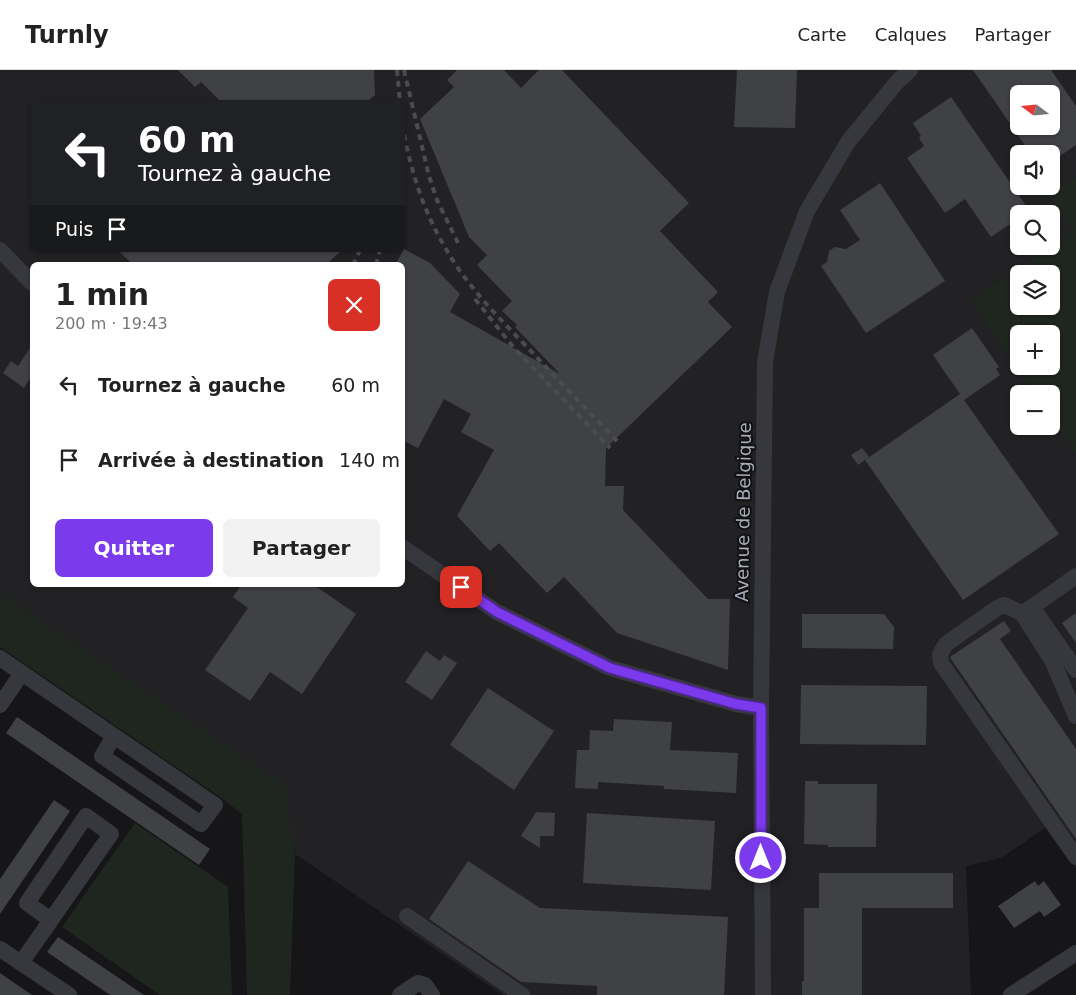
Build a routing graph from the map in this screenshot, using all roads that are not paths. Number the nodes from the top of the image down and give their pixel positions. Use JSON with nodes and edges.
{"nodes":[{"id":1,"x":910,"y":70,"type":"edge"},
{"id":2,"x":0,"y":250,"type":"edge"},
{"id":3,"x":30,"y":281,"type":"edge"},
{"id":4,"x":405,"y":549,"type":"edge"},
{"id":5,"x":1076,"y":576,"type":"edge"},
{"id":6,"x":1027,"y":610,"type":"junction"},
{"id":7,"x":0,"y":658,"type":"edge"},
{"id":8,"x":1076,"y":670,"type":"edge"},
{"id":9,"x":22,"y":673,"type":"junction"},
{"id":10,"x":0,"y":705,"type":"edge"},
{"id":11,"x":761,"y":708,"type":"junction"},
{"id":12,"x":1076,"y":716,"type":"edge"},
{"id":13,"x":114,"y":736,"type":"junction"},
{"id":14,"x":1076,"y":857,"type":"edge"},
{"id":15,"x":407,"y":916,"type":"dead end"},
{"id":16,"x":51,"y":920,"type":"junction"},
{"id":17,"x":0,"y":949,"type":"edge"},
{"id":18,"x":1076,"y":953,"type":"edge"},
{"id":19,"x":21,"y":963,"type":"junction"},
{"id":20,"x":69,"y":995,"type":"edge"},
{"id":21,"x":400,"y":995,"type":"edge"},
{"id":22,"x":432,"y":995,"type":"edge"},
{"id":23,"x":522,"y":995,"type":"edge"},
{"id":24,"x":763,"y":995,"type":"edge"},
{"id":25,"x":1011,"y":995,"type":"edge"}],
"edges":[{"from":1,"to":11,"type":"street","name":"Avenue de Belgique"},
{"from":2,"to":3,"type":"street"},
{"from":4,"to":11,"type":"street"},
{"from":5,"to":6,"type":"street"},
{"from":6,"to":8,"type":"street"},
{"from":6,"to":12,"type":"street"},
{"from":6,"to":14,"type":"street"},
{"from":7,"to":9,"type":"street"},
{"from":9,"to":10,"type":"street"},
{"from":9,"to":13,"type":"street"},
{"from":11,"to":24,"type":"street","name":"Avenue de Belgique"},
{"from":13,"to":13,"type":"street"},
{"from":15,"to":23,"type":"street"},
{"from":16,"to":16,"type":"street"},
{"from":16,"to":19,"type":"street"},
{"from":17,"to":19,"type":"street"},
{"from":18,"to":25,"type":"street"},
{"from":19,"to":20,"type":"street"},
{"from":21,"to":22,"type":"street"}]}
